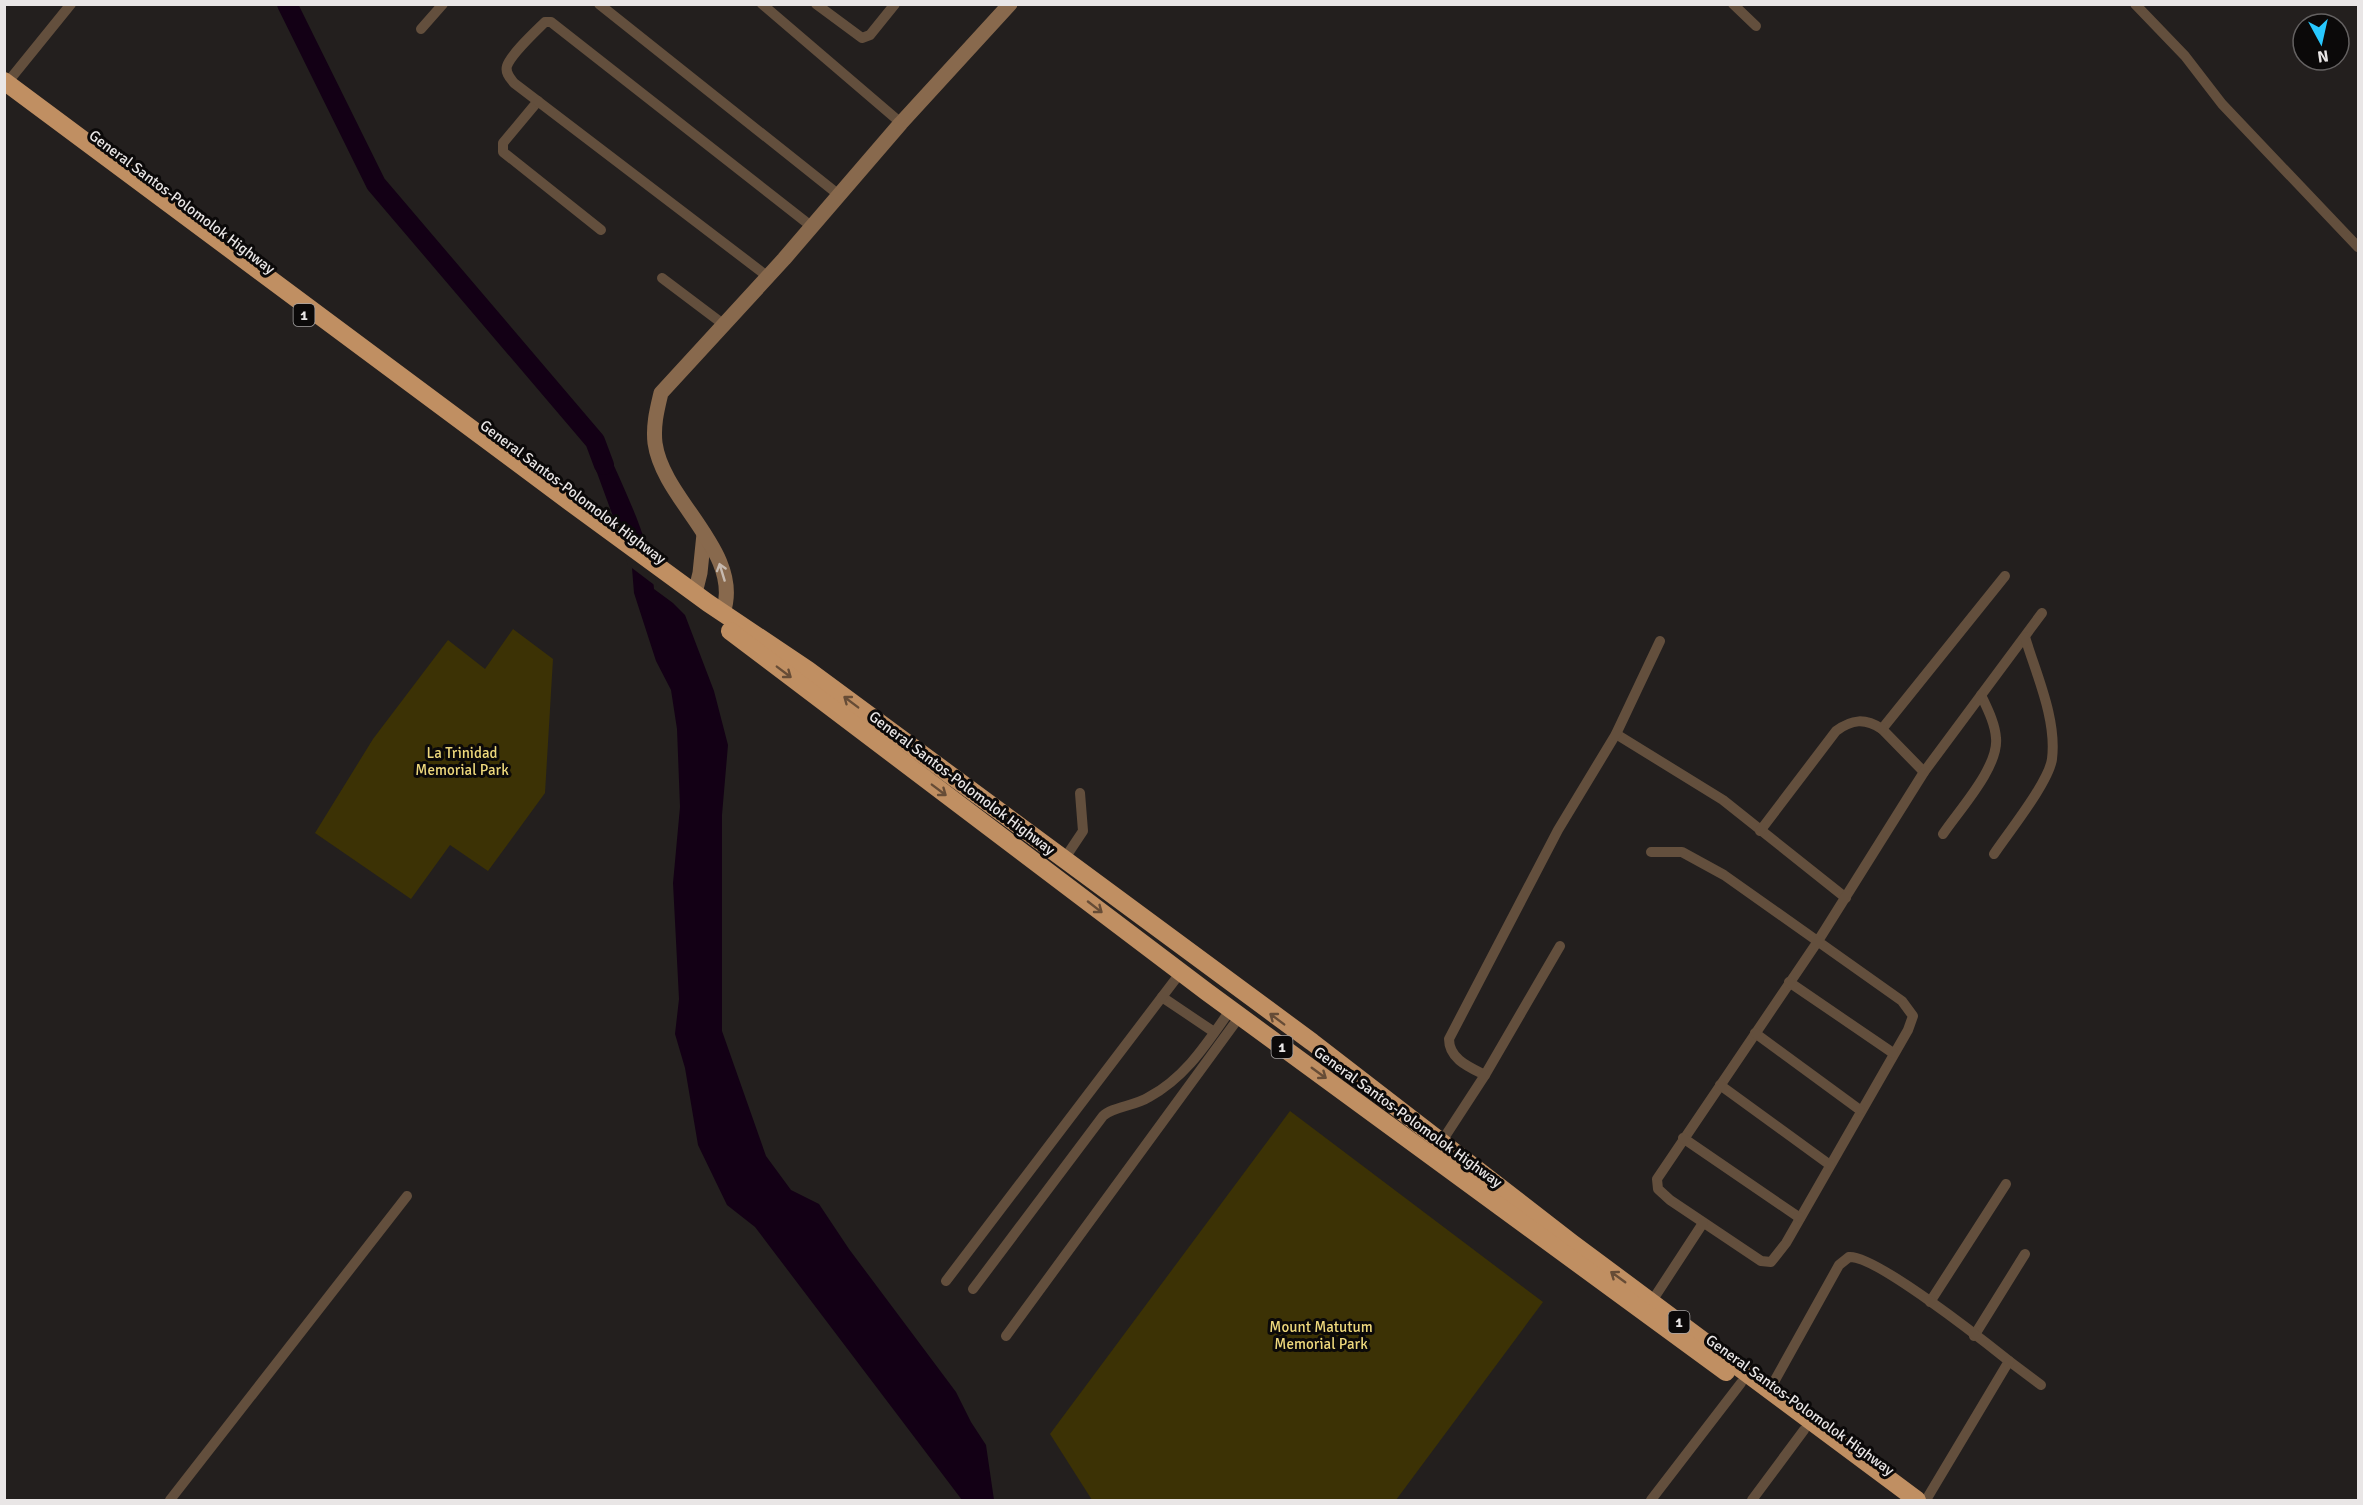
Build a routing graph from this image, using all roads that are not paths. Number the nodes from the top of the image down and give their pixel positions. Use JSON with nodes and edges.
{"nodes":[{"id":1,"x":71,"y":4,"type":"edge"},
{"id":2,"x":442,"y":4,"type":"edge"},
{"id":3,"x":599,"y":4,"type":"edge"},
{"id":4,"x":762,"y":4,"type":"edge"},
{"id":5,"x":816,"y":4,"type":"edge"},
{"id":6,"x":895,"y":4,"type":"edge"},
{"id":7,"x":1010,"y":4,"type":"edge"},
{"id":8,"x":1733,"y":4,"type":"edge"},
{"id":9,"x":2134,"y":4,"type":"edge"},
{"id":10,"x":1756,"y":26,"type":"dead end"},
{"id":11,"x":421,"y":29,"type":"dead end"},
{"id":12,"x":5,"y":85,"type":"edge"},
{"id":13,"x":538,"y":101,"type":"junction"},
{"id":14,"x":901,"y":123,"type":"junction"},
{"id":15,"x":839,"y":195,"type":"junction"},
{"id":16,"x":811,"y":226,"type":"junction"},
{"id":17,"x":601,"y":231,"type":"dead end"},
{"id":18,"x":2358,"y":247,"type":"edge"},
{"id":19,"x":767,"y":276,"type":"junction"},
{"id":20,"x":662,"y":278,"type":"dead end"},
{"id":21,"x":723,"y":324,"type":"junction"},
{"id":22,"x":704,"y":534,"type":"junction"},
{"id":23,"x":2005,"y":576,"type":"dead end"},
{"id":24,"x":668,"y":579,"type":"junction"},
{"id":25,"x":695,"y":593,"type":"junction"},
{"id":26,"x":723,"y":613,"type":"junction"},
{"id":27,"x":2042,"y":613,"type":"dead end"},
{"id":28,"x":2025,"y":637,"type":"junction"},
{"id":29,"x":1660,"y":641,"type":"dead end"},
{"id":30,"x":1981,"y":694,"type":"junction"},
{"id":31,"x":1882,"y":729,"type":"junction"},
{"id":32,"x":1616,"y":734,"type":"junction"},
{"id":33,"x":1924,"y":772,"type":"junction"},
{"id":34,"x":1080,"y":793,"type":"dead end"},
{"id":35,"x":1760,"y":831,"type":"junction"},
{"id":36,"x":1943,"y":834,"type":"dead end"},
{"id":37,"x":1651,"y":852,"type":"dead end"},
{"id":38,"x":1994,"y":854,"type":"dead end"},
{"id":39,"x":1063,"y":861,"type":"junction"},
{"id":40,"x":1846,"y":898,"type":"junction"},
{"id":41,"x":1818,"y":941,"type":"junction"},
{"id":42,"x":1560,"y":946,"type":"dead end"},
{"id":43,"x":1181,"y":972,"type":"junction"},
{"id":44,"x":1789,"y":982,"type":"junction"},
{"id":45,"x":1162,"y":997,"type":"junction"},
{"id":46,"x":1236,"y":1012,"type":"junction"},
{"id":47,"x":1214,"y":1032,"type":"junction"},
{"id":48,"x":1755,"y":1033,"type":"junction"},
{"id":49,"x":1893,"y":1053,"type":"junction"},
{"id":50,"x":1485,"y":1075,"type":"junction"},
{"id":51,"x":1720,"y":1085,"type":"junction"},
{"id":52,"x":1860,"y":1110,"type":"junction"},
{"id":53,"x":1683,"y":1138,"type":"junction"},
{"id":54,"x":1442,"y":1141,"type":"junction"},
{"id":55,"x":1830,"y":1165,"type":"junction"},
{"id":56,"x":2006,"y":1184,"type":"dead end"},
{"id":57,"x":407,"y":1196,"type":"dead end"},
{"id":58,"x":1800,"y":1218,"type":"junction"},
{"id":59,"x":1703,"y":1223,"type":"junction"},
{"id":60,"x":2025,"y":1254,"type":"dead end"},
{"id":61,"x":946,"y":1281,"type":"dead end"},
{"id":62,"x":973,"y":1289,"type":"dead end"},
{"id":63,"x":1652,"y":1301,"type":"junction"},
{"id":64,"x":1930,"y":1302,"type":"junction"},
{"id":65,"x":1006,"y":1336,"type":"dead end"},
{"id":66,"x":1974,"y":1336,"type":"junction"},
{"id":67,"x":2009,"y":1361,"type":"junction"},
{"id":68,"x":1741,"y":1383,"type":"junction"},
{"id":69,"x":2041,"y":1385,"type":"dead end"},
{"id":70,"x":1770,"y":1389,"type":"junction"},
{"id":71,"x":1804,"y":1430,"type":"junction"},
{"id":72,"x":170,"y":1500,"type":"edge"},
{"id":73,"x":1651,"y":1500,"type":"edge"},
{"id":74,"x":1752,"y":1500,"type":"edge"},
{"id":75,"x":1899,"y":1500,"type":"edge"},
{"id":76,"x":1917,"y":1500,"type":"edge"},
{"id":77,"x":1926,"y":1500,"type":"edge"}],
"edges":[{"from":1,"to":12,"type":"street"},
{"from":2,"to":11,"type":"street"},
{"from":3,"to":15,"type":"street"},
{"from":4,"to":14,"type":"street"},
{"from":5,"to":6,"type":"street"},
{"from":7,"to":14,"type":"street"},
{"from":8,"to":10,"type":"street"},
{"from":9,"to":18,"type":"street"},
{"from":12,"to":24,"type":"highway","number":"1"},
{"from":13,"to":16,"type":"street"},
{"from":13,"to":17,"type":"street"},
{"from":13,"to":19,"type":"street"},
{"from":14,"to":15,"type":"street"},
{"from":15,"to":16,"type":"street"},
{"from":16,"to":19,"type":"street"},
{"from":19,"to":21,"type":"street"},
{"from":20,"to":21,"type":"street"},
{"from":21,"to":22,"type":"street"},
{"from":22,"to":25,"type":"street"},
{"from":26,"to":22,"type":"street","one_way":true},
{"from":23,"to":31,"type":"street"},
{"from":24,"to":25,"type":"highway","number":"1"},
{"from":24,"to":43,"type":"highway","name":"General Santos-Polomolok Highway","number":"1","one_way":true},
{"from":25,"to":26,"type":"highway","number":"1"},
{"from":39,"to":26,"type":"highway","number":"1","one_way":true},
{"from":27,"to":28,"type":"street"},
{"from":28,"to":30,"type":"street"},
{"from":28,"to":38,"type":"street"},
{"from":29,"to":32,"type":"street"},
{"from":30,"to":33,"type":"street"},
{"from":30,"to":36,"type":"street"},
{"from":31,"to":33,"type":"street"},
{"from":31,"to":35,"type":"street"},
{"from":32,"to":35,"type":"street"},
{"from":32,"to":50,"type":"street"},
{"from":33,"to":40,"type":"street"},
{"from":34,"to":39,"type":"street"},
{"from":35,"to":40,"type":"street"},
{"from":37,"to":41,"type":"street"},
{"from":54,"to":39,"type":"highway","number":"1","one_way":true},
{"from":40,"to":41,"type":"street"},
{"from":41,"to":44,"type":"street"},
{"from":41,"to":49,"type":"street"},
{"from":42,"to":50,"type":"street"},
{"from":43,"to":45,"type":"street"},
{"from":43,"to":46,"type":"highway","name":"General Santos-Polomolok Highway","number":"1"},
{"from":44,"to":48,"type":"street"},
{"from":44,"to":49,"type":"street"},
{"from":45,"to":47,"type":"street"},
{"from":45,"to":61,"type":"street"},
{"from":46,"to":47,"type":"street"},
{"from":46,"to":65,"type":"street"},
{"from":46,"to":68,"type":"highway","name":"General Santos-Polomolok Highway","number":"1","one_way":true},
{"from":47,"to":62,"type":"street"},
{"from":48,"to":51,"type":"street"},
{"from":48,"to":52,"type":"street"},
{"from":49,"to":52,"type":"street"},
{"from":50,"to":54,"type":"street"},
{"from":51,"to":53,"type":"street"},
{"from":51,"to":55,"type":"street"},
{"from":52,"to":55,"type":"street"},
{"from":53,"to":58,"type":"street"},
{"from":53,"to":59,"type":"street"},
{"from":63,"to":54,"type":"highway","number":"1","one_way":true},
{"from":55,"to":58,"type":"street"},
{"from":56,"to":64,"type":"street"},
{"from":57,"to":72,"type":"street"},
{"from":58,"to":59,"type":"street"},
{"from":59,"to":63,"type":"street"},
{"from":60,"to":66,"type":"street"},
{"from":63,"to":70,"type":"highway","number":"1"},
{"from":64,"to":66,"type":"street"},
{"from":64,"to":70,"type":"street"},
{"from":66,"to":67,"type":"street"},
{"from":67,"to":69,"type":"street"},
{"from":67,"to":77,"type":"street"},
{"from":68,"to":71,"type":"highway","name":"General Santos-Polomolok Highway","number":"1"},
{"from":68,"to":73,"type":"street"},
{"from":70,"to":76,"type":"highway","number":"1"},
{"from":71,"to":74,"type":"street"},
{"from":71,"to":75,"type":"highway","name":"General Santos-Polomolok Highway","number":"1"}]}
